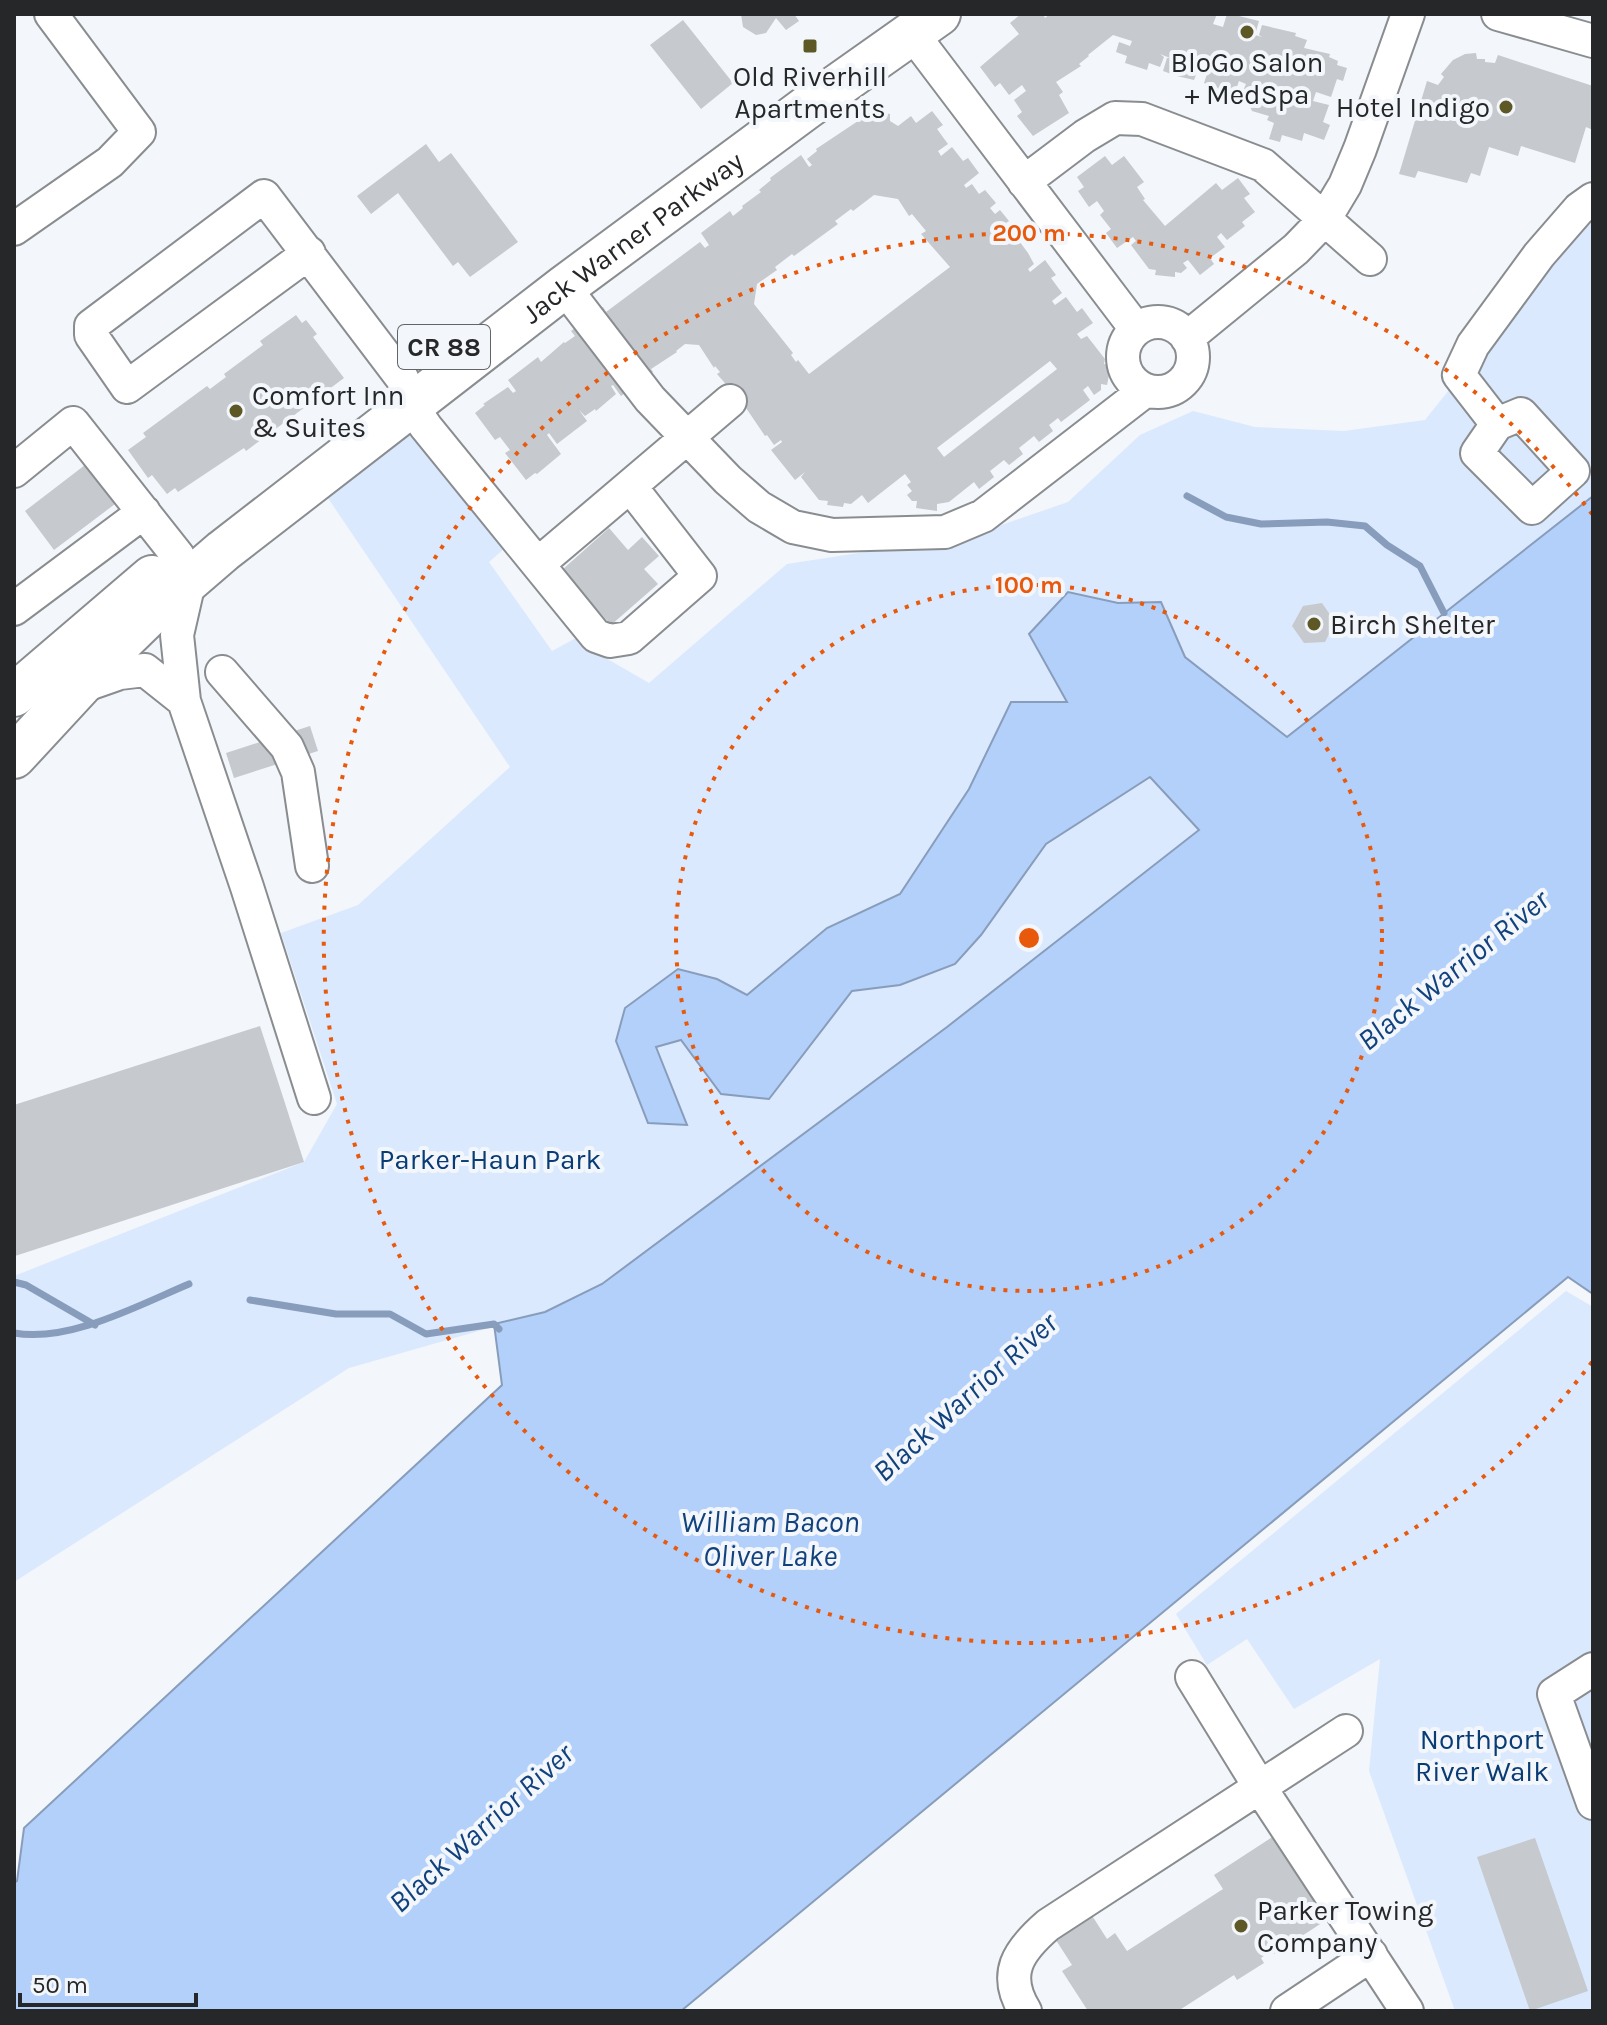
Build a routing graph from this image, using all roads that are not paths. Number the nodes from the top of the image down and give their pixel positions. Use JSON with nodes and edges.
{"nodes":[{"id":1,"x":51,"y":14,"type":"edge"},
{"id":2,"x":1408,"y":14,"type":"edge"},
{"id":3,"x":1498,"y":14,"type":"edge"},
{"id":4,"x":912,"y":20,"type":"edge"},
{"id":5,"x":1564,"y":22,"type":"edge"},
{"id":6,"x":1593,"y":41,"type":"edge"},
{"id":7,"x":1024,"y":182,"type":"junction"},
{"id":8,"x":1593,"y":199,"type":"edge"},
{"id":9,"x":1324,"y":220,"type":"junction"},
{"id":10,"x":14,"y":229,"type":"edge"},
{"id":11,"x":309,"y":253,"type":"junction"},
{"id":12,"x":1370,"y":259,"type":"dead end"},
{"id":13,"x":564,"y":287,"type":"junction"},
{"id":14,"x":1136,"y":329,"type":"junction"},
{"id":15,"x":1187,"y":338,"type":"junction"},
{"id":16,"x":1146,"y":390,"type":"junction"},
{"id":17,"x":407,"y":392,"type":"junction"},
{"id":18,"x":730,"y":401,"type":"dead end"},
{"id":19,"x":1497,"y":424,"type":"dead end"},
{"id":20,"x":686,"y":436,"type":"junction"},
{"id":21,"x":14,"y":471,"type":"edge"},
{"id":22,"x":630,"y":486,"type":"junction"},
{"id":23,"x":144,"y":512,"type":"junction"},
{"id":24,"x":538,"y":564,"type":"junction"},
{"id":25,"x":184,"y":567,"type":"junction"},
{"id":26,"x":14,"y":609,"type":"edge"},
{"id":27,"x":222,"y":672,"type":"dead end"},
{"id":28,"x":77,"y":688,"type":"junction"},
{"id":29,"x":14,"y":695,"type":"edge"},
{"id":30,"x":184,"y":701,"type":"junction"},
{"id":31,"x":14,"y":757,"type":"edge"},
{"id":32,"x":312,"y":866,"type":"dead end"},
{"id":33,"x":314,"y":1098,"type":"dead end"},
{"id":34,"x":1593,"y":1669,"type":"edge"},
{"id":35,"x":1192,"y":1677,"type":"dead end"},
{"id":36,"x":1346,"y":1731,"type":"dead end"},
{"id":37,"x":1261,"y":1789,"type":"junction"},
{"id":38,"x":1593,"y":1803,"type":"edge"},
{"id":39,"x":1371,"y":1955,"type":"junction"},
{"id":40,"x":1025,"y":2011,"type":"edge"},
{"id":41,"x":1287,"y":2011,"type":"edge"},
{"id":42,"x":1407,"y":2011,"type":"edge"}],
"edges":[{"from":1,"to":10,"type":"street"},
{"from":2,"to":9,"type":"street"},
{"from":3,"to":5,"type":"street"},
{"from":4,"to":7,"type":"street"},
{"from":4,"to":13,"type":"main road","name":"Jack Warner Parkway"},
{"from":4,"to":17,"type":"main road","name":"Jack Warner Parkway","number":"CR 88"},
{"from":5,"to":6,"type":"street"},
{"from":7,"to":9,"type":"street"},
{"from":7,"to":14,"type":"street"},
{"from":8,"to":19,"type":"street"},
{"from":9,"to":12,"type":"street"},
{"from":9,"to":15,"type":"street"},
{"from":11,"to":11,"type":"street"},
{"from":11,"to":17,"type":"street"},
{"from":13,"to":17,"type":"main road","name":"Jack Warner Parkway"},
{"from":13,"to":20,"type":"street"},
{"from":14,"to":15,"type":"street"},
{"from":14,"to":16,"type":"street"},
{"from":15,"to":16,"type":"street"},
{"from":16,"to":20,"type":"street"},
{"from":17,"to":24,"type":"street"},
{"from":17,"to":25,"type":"main road","name":"Jack Warner Parkway","number":"CR 88"},
{"from":18,"to":20,"type":"street"},
{"from":20,"to":22,"type":"street"},
{"from":21,"to":23,"type":"street"},
{"from":22,"to":24,"type":"street"},
{"from":22,"to":24,"type":"street"},
{"from":23,"to":25,"type":"street"},
{"from":23,"to":26,"type":"street"},
{"from":25,"to":28,"type":"main road","name":"Jack Warner Parkway"},
{"from":25,"to":29,"type":"main road","name":"Jack Warner Parkway","number":"CR 88"},
{"from":25,"to":30,"type":"street"},
{"from":27,"to":32,"type":"street"},
{"from":28,"to":30,"type":"street"},
{"from":28,"to":31,"type":"main road","name":"Jack Warner Parkway"},
{"from":30,"to":33,"type":"street"},
{"from":34,"to":38,"type":"street"},
{"from":35,"to":37,"type":"street"},
{"from":36,"to":37,"type":"street"},
{"from":37,"to":39,"type":"street"},
{"from":37,"to":40,"type":"street"},
{"from":39,"to":41,"type":"street"},
{"from":39,"to":42,"type":"street"}]}
